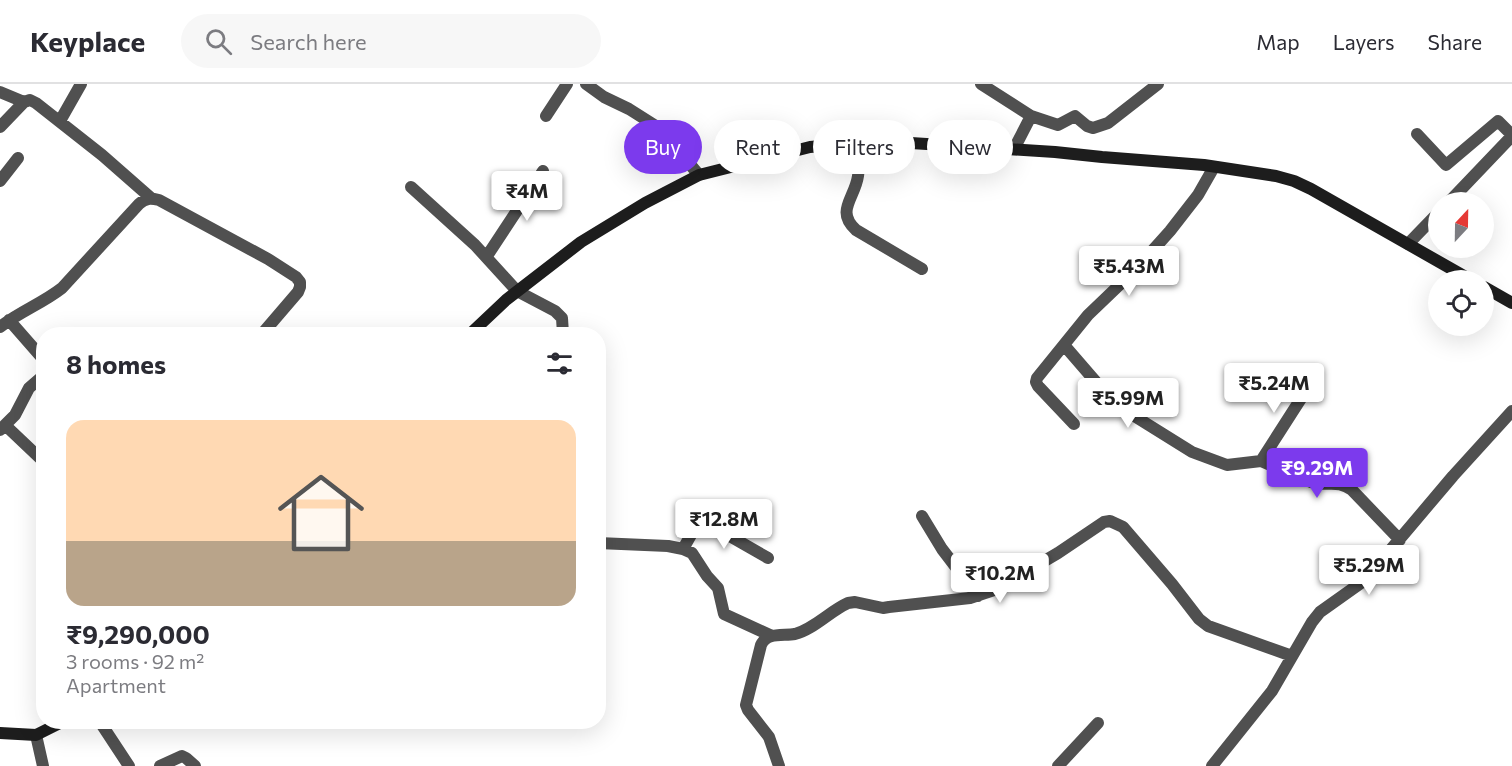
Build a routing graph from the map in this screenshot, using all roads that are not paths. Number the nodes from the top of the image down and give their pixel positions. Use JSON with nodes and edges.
{"nodes":[{"id":1,"x":81,"y":84,"type":"edge"},
{"id":2,"x":567,"y":84,"type":"edge"},
{"id":3,"x":586,"y":84,"type":"edge"},
{"id":4,"x":981,"y":84,"type":"edge"},
{"id":5,"x":1158,"y":84,"type":"edge"},
{"id":6,"x":0,"y":92,"type":"edge"},
{"id":7,"x":24,"y":102,"type":"junction"},
{"id":8,"x":546,"y":116,"type":"dead end"},
{"id":9,"x":1031,"y":116,"type":"junction"},
{"id":10,"x":60,"y":121,"type":"junction"},
{"id":11,"x":0,"y":127,"type":"edge"},
{"id":12,"x":1416,"y":134,"type":"dead end"},
{"id":13,"x":1512,"y":136,"type":"edge"},
{"id":14,"x":915,"y":142,"type":"edge"},
{"id":15,"x":813,"y":147,"type":"edge"},
{"id":16,"x":1014,"y":149,"type":"junction"},
{"id":17,"x":18,"y":158,"type":"dead end"},
{"id":18,"x":1214,"y":167,"type":"junction"},
{"id":19,"x":543,"y":171,"type":"dead end"},
{"id":20,"x":859,"y":174,"type":"edge"},
{"id":21,"x":699,"y":175,"type":"junction"},
{"id":22,"x":0,"y":181,"type":"edge"},
{"id":23,"x":411,"y":187,"type":"dead end"},
{"id":24,"x":1459,"y":192,"type":"edge"},
{"id":25,"x":151,"y":198,"type":"junction"},
{"id":26,"x":1428,"y":223,"type":"edge"},
{"id":27,"x":1408,"y":244,"type":"junction"},
{"id":28,"x":487,"y":256,"type":"junction"},
{"id":29,"x":922,"y":269,"type":"dead end"},
{"id":30,"x":1454,"y":270,"type":"edge"},
{"id":31,"x":517,"y":291,"type":"junction"},
{"id":32,"x":1494,"y":293,"type":"edge"},
{"id":33,"x":1512,"y":303,"type":"edge"},
{"id":34,"x":5,"y":324,"type":"edge"},
{"id":35,"x":268,"y":327,"type":"edge"},
{"id":36,"x":478,"y":327,"type":"edge"},
{"id":37,"x":563,"y":327,"type":"edge"},
{"id":38,"x":1064,"y":345,"type":"junction"},
{"id":39,"x":36,"y":353,"type":"edge"},
{"id":40,"x":36,"y":382,"type":"edge"},
{"id":41,"x":1311,"y":383,"type":"dead end"},
{"id":42,"x":1512,"y":411,"type":"edge"},
{"id":43,"x":1074,"y":424,"type":"dead end"},
{"id":44,"x":3,"y":427,"type":"edge"},
{"id":45,"x":36,"y":455,"type":"edge"},
{"id":46,"x":1261,"y":461,"type":"junction"},
{"id":47,"x":922,"y":516,"type":"dead end"},
{"id":48,"x":1400,"y":540,"type":"junction"},
{"id":49,"x":606,"y":543,"type":"edge"},
{"id":50,"x":683,"y":549,"type":"junction"},
{"id":51,"x":768,"y":558,"type":"dead end"},
{"id":52,"x":978,"y":596,"type":"junction"},
{"id":53,"x":772,"y":636,"type":"junction"},
{"id":54,"x":1292,"y":656,"type":"junction"},
{"id":55,"x":1098,"y":723,"type":"dead end"},
{"id":56,"x":48,"y":729,"type":"edge"},
{"id":57,"x":105,"y":729,"type":"edge"},
{"id":58,"x":0,"y":733,"type":"edge"},
{"id":59,"x":36,"y":735,"type":"junction"},
{"id":60,"x":43,"y":766,"type":"edge"},
{"id":61,"x":129,"y":766,"type":"edge"},
{"id":62,"x":160,"y":766,"type":"edge"},
{"id":63,"x":195,"y":766,"type":"edge"},
{"id":64,"x":779,"y":766,"type":"edge"},
{"id":65,"x":1058,"y":766,"type":"edge"},
{"id":66,"x":1212,"y":766,"type":"edge"}],
"edges":[{"from":1,"to":10,"type":"street"},
{"from":2,"to":8,"type":"street"},
{"from":3,"to":21,"type":"street"},
{"from":4,"to":9,"type":"street"},
{"from":5,"to":9,"type":"street"},
{"from":6,"to":7,"type":"street"},
{"from":7,"to":10,"type":"street"},
{"from":7,"to":11,"type":"street"},
{"from":9,"to":16,"type":"street"},
{"from":10,"to":25,"type":"street"},
{"from":12,"to":13,"type":"street"},
{"from":13,"to":24,"type":"street"},
{"from":14,"to":16,"type":"street"},
{"from":15,"to":21,"type":"street"},
{"from":16,"to":18,"type":"street"},
{"from":17,"to":22,"type":"street"},
{"from":18,"to":27,"type":"street"},
{"from":18,"to":38,"type":"street"},
{"from":19,"to":28,"type":"street"},
{"from":20,"to":29,"type":"street"},
{"from":21,"to":31,"type":"street"},
{"from":23,"to":28,"type":"street"},
{"from":25,"to":34,"type":"street"},
{"from":25,"to":35,"type":"street"},
{"from":26,"to":27,"type":"street"},
{"from":27,"to":30,"type":"street"},
{"from":28,"to":31,"type":"street"},
{"from":31,"to":36,"type":"street"},
{"from":31,"to":37,"type":"street"},
{"from":32,"to":33,"type":"street"},
{"from":34,"to":39,"type":"street"},
{"from":38,"to":43,"type":"street"},
{"from":38,"to":46,"type":"street"},
{"from":40,"to":44,"type":"street"},
{"from":41,"to":46,"type":"street"},
{"from":42,"to":48,"type":"street"},
{"from":44,"to":45,"type":"street"},
{"from":46,"to":48,"type":"street"},
{"from":47,"to":52,"type":"street"},
{"from":48,"to":54,"type":"street"},
{"from":49,"to":50,"type":"street"},
{"from":50,"to":51,"type":"street"},
{"from":50,"to":53,"type":"street"},
{"from":52,"to":53,"type":"street"},
{"from":52,"to":54,"type":"street"},
{"from":53,"to":64,"type":"street"},
{"from":54,"to":66,"type":"street"},
{"from":55,"to":65,"type":"street"},
{"from":56,"to":59,"type":"street"},
{"from":57,"to":61,"type":"street"},
{"from":58,"to":59,"type":"street"},
{"from":59,"to":60,"type":"street"},
{"from":62,"to":63,"type":"street"}]}
